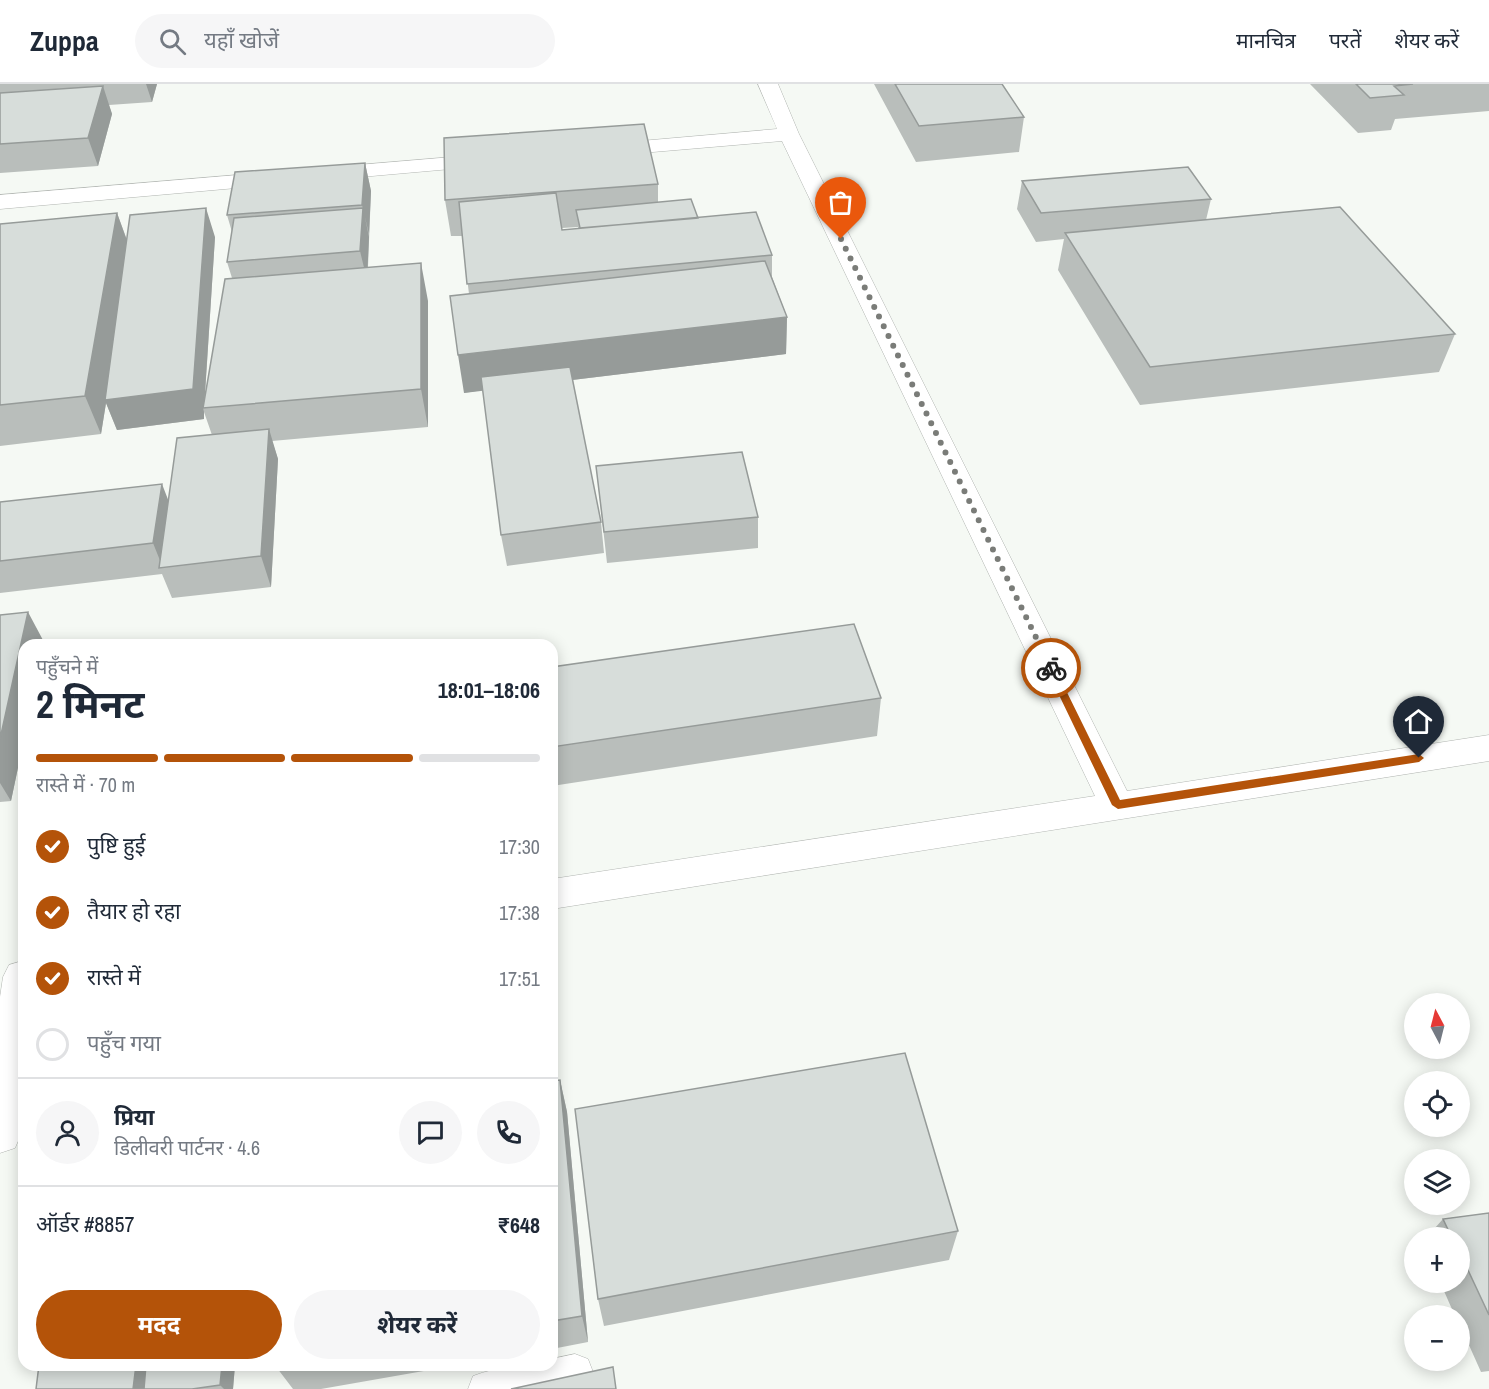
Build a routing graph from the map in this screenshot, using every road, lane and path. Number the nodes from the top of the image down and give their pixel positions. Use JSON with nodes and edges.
{"nodes":[{"id":1,"x":768,"y":84,"type":"edge"},
{"id":2,"x":789,"y":134,"type":"junction"},
{"id":3,"x":589,"y":152,"type":"edge"},
{"id":4,"x":507,"y":159,"type":"edge"},
{"id":5,"x":0,"y":202,"type":"edge"},
{"id":6,"x":1489,"y":747,"type":"edge"},
{"id":7,"x":1118,"y":805,"type":"junction"},
{"id":8,"x":558,"y":893,"type":"edge"},
{"id":9,"x":16,"y":978,"type":"edge"},
{"id":10,"x":0,"y":1134,"type":"edge"},
{"id":11,"x":575,"y":1372,"type":"dead end"},
{"id":12,"x":486,"y":1389,"type":"edge"}],
"edges":[{"from":1,"to":2,"type":"street"},
{"from":2,"to":3,"type":"street"},
{"from":2,"to":7,"type":"street"},
{"from":4,"to":5,"type":"street"},
{"from":6,"to":7,"type":"street"},
{"from":7,"to":8,"type":"street"},
{"from":9,"to":10,"type":"street"},
{"from":11,"to":12,"type":"lane"}]}
